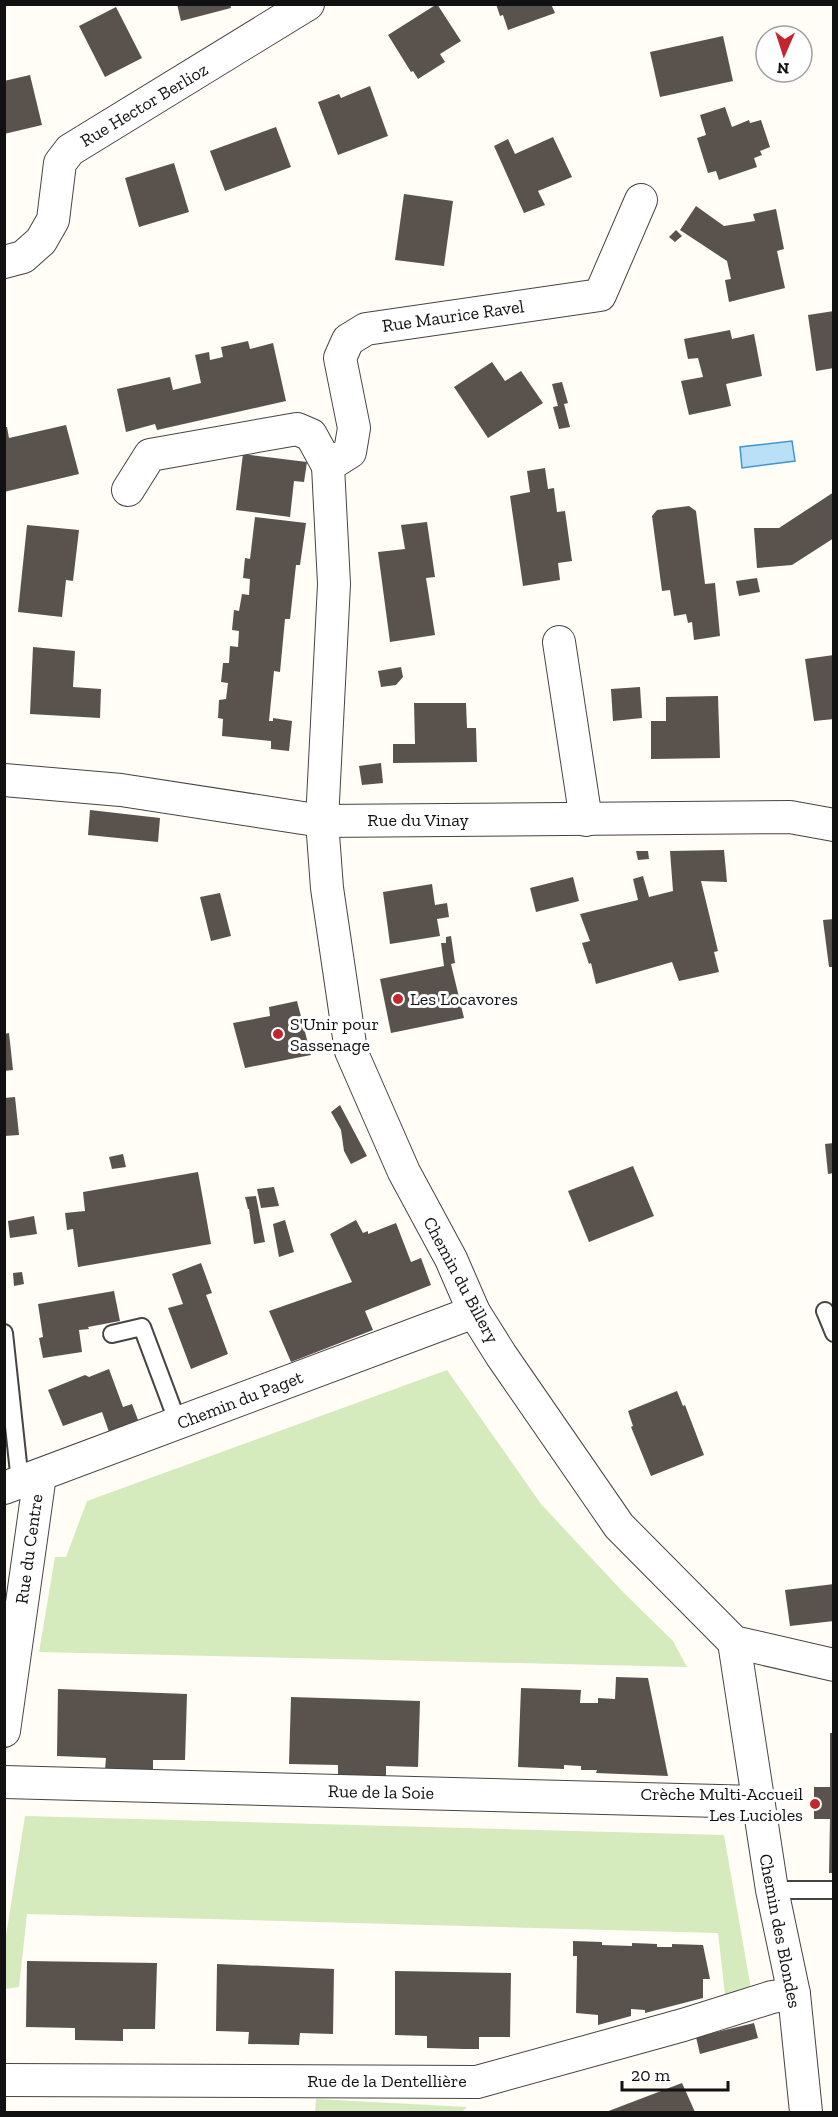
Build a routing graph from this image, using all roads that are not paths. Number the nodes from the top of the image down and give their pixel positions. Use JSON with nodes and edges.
{"nodes":[{"id":1,"x":308,"y":4,"type":"edge"},
{"id":2,"x":641,"y":200,"type":"dead end"},
{"id":3,"x":14,"y":260,"type":"edge"},
{"id":4,"x":328,"y":466,"type":"junction"},
{"id":5,"x":128,"y":490,"type":"dead end"},
{"id":6,"x":559,"y":642,"type":"dead end"},
{"id":7,"x":4,"y":780,"type":"edge"},
{"id":8,"x":322,"y":820,"type":"junction"},
{"id":9,"x":586,"y":820,"type":"junction"},
{"id":10,"x":834,"y":825,"type":"edge"},
{"id":11,"x":825,"y":1311,"type":"dead end"},
{"id":12,"x":474,"y":1312,"type":"junction"},
{"id":13,"x":4,"y":1333,"type":"edge"},
{"id":14,"x":834,"y":1333,"type":"edge"},
{"id":15,"x":112,"y":1334,"type":"dead end"},
{"id":16,"x":177,"y":1423,"type":"junction"},
{"id":17,"x":21,"y":1481,"type":"edge"},
{"id":18,"x":734,"y":1642,"type":"junction"},
{"id":19,"x":834,"y":1665,"type":"edge"},
{"id":20,"x":4,"y":1731,"type":"edge"},
{"id":21,"x":4,"y":1782,"type":"edge"},
{"id":22,"x":757,"y":1802,"type":"junction"},
{"id":23,"x":772,"y":1890,"type":"junction"},
{"id":24,"x":834,"y":1890,"type":"edge"},
{"id":25,"x":794,"y":1994,"type":"junction"},
{"id":26,"x":4,"y":2080,"type":"edge"},
{"id":27,"x":806,"y":2112,"type":"edge"}],
"edges":[{"from":1,"to":3,"type":"street","name":"Rue Hector Berlioz"},
{"from":2,"to":4,"type":"street","name":"Rue Maurice Ravel"},
{"from":4,"to":5,"type":"street"},
{"from":4,"to":8,"type":"street"},
{"from":6,"to":9,"type":"street"},
{"from":7,"to":8,"type":"street","name":"Rue du Vinay"},
{"from":8,"to":9,"type":"street","name":"Rue du Vinay"},
{"from":8,"to":12,"type":"street","name":"Chemin du Billery"},
{"from":9,"to":10,"type":"street","name":"Rue du Vinay"},
{"from":11,"to":14,"type":"lane"},
{"from":12,"to":16,"type":"street","name":"Chemin du Paget"},
{"from":12,"to":18,"type":"street","name":"Chemin du Billery"},
{"from":13,"to":17,"type":"lane"},
{"from":15,"to":16,"type":"lane"},
{"from":16,"to":17,"type":"street","name":"Chemin du Paget"},
{"from":17,"to":20,"type":"street","name":"Rue du Centre"},
{"from":18,"to":19,"type":"street"},
{"from":18,"to":22,"type":"street","name":"Chemin des Blondes"},
{"from":21,"to":22,"type":"street","name":"Rue de la Soie"},
{"from":22,"to":23,"type":"street","name":"Chemin des Blondes"},
{"from":23,"to":24,"type":"lane"},
{"from":23,"to":25,"type":"street","name":"Chemin des Blondes"},
{"from":25,"to":26,"type":"street","name":"Rue de la Dentellière"},
{"from":25,"to":27,"type":"street","name":"Chemin des Blondes"}]}
